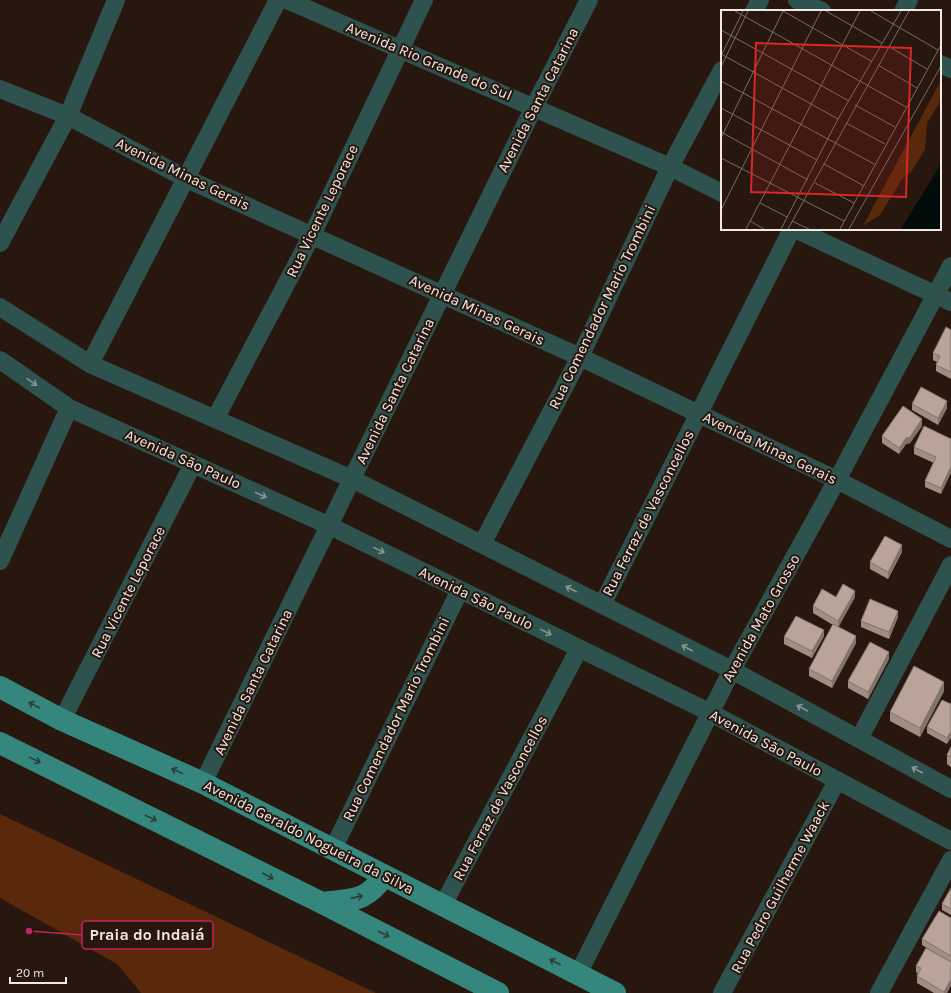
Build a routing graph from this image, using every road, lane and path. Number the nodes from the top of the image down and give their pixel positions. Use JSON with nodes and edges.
{"nodes":[{"id":1,"x":116,"y":0,"type":"edge"},
{"id":2,"x":278,"y":0,"type":"edge"},
{"id":3,"x":288,"y":0,"type":"edge"},
{"id":4,"x":424,"y":0,"type":"edge"},
{"id":5,"x":589,"y":0,"type":"edge"},
{"id":6,"x":760,"y":0,"type":"edge"},
{"id":7,"x":797,"y":0,"type":"edge"},
{"id":8,"x":909,"y":0,"type":"edge"},
{"id":9,"x":755,"y":10,"type":"edge"},
{"id":10,"x":820,"y":10,"type":"edge"},
{"id":11,"x":904,"y":10,"type":"edge"},
{"id":12,"x":400,"y":48,"type":"junction"},
{"id":13,"x":941,"y":64,"type":"edge"},
{"id":14,"x":951,"y":69,"type":"edge"},
{"id":15,"x":721,"y":72,"type":"edge"},
{"id":16,"x":0,"y":89,"type":"edge"},
{"id":17,"x":534,"y":107,"type":"junction"},
{"id":18,"x":68,"y":116,"type":"junction"},
{"id":19,"x":670,"y":167,"type":"junction"},
{"id":20,"x":187,"y":179,"type":"junction"},
{"id":21,"x":721,"y":192,"type":"edge"},
{"id":22,"x":793,"y":230,"type":"edge"},
{"id":23,"x":796,"y":230,"type":"edge"},
{"id":24,"x":312,"y":235,"type":"junction"},
{"id":25,"x":0,"y":243,"type":"edge"},
{"id":26,"x":951,"y":266,"type":"edge"},
{"id":27,"x":443,"y":294,"type":"junction"},
{"id":28,"x":944,"y":299,"type":"edge"},
{"id":29,"x":0,"y":307,"type":"edge"},
{"id":30,"x":580,"y":357,"type":"junction"},
{"id":31,"x":0,"y":360,"type":"edge"},
{"id":32,"x":90,"y":364,"type":"junction"},
{"id":33,"x":69,"y":408,"type":"junction"},
{"id":34,"x":698,"y":414,"type":"junction"},
{"id":35,"x":215,"y":419,"type":"junction"},
{"id":36,"x":193,"y":464,"type":"junction"},
{"id":37,"x":352,"y":479,"type":"junction"},
{"id":38,"x":836,"y":480,"type":"junction"},
{"id":39,"x":330,"y":526,"type":"junction"},
{"id":40,"x":951,"y":539,"type":"edge"},
{"id":41,"x":482,"y":544,"type":"junction"},
{"id":42,"x":0,"y":561,"type":"edge"},
{"id":43,"x":951,"y":565,"type":"edge"},
{"id":44,"x":460,"y":590,"type":"junction"},
{"id":45,"x":602,"y":605,"type":"junction"},
{"id":46,"x":579,"y":649,"type":"junction"},
{"id":47,"x":732,"y":670,"type":"junction"},
{"id":48,"x":0,"y":687,"type":"edge"},
{"id":49,"x":711,"y":713,"type":"junction"},
{"id":50,"x":62,"y":720,"type":"junction"},
{"id":51,"x":859,"y":739,"type":"junction"},
{"id":52,"x":0,"y":742,"type":"edge"},
{"id":53,"x":837,"y":781,"type":"junction"},
{"id":54,"x":203,"y":783,"type":"junction"},
{"id":55,"x":951,"y":788,"type":"edge"},
{"id":56,"x":951,"y":841,"type":"edge"},
{"id":57,"x":333,"y":849,"type":"junction"},
{"id":58,"x":951,"y":860,"type":"edge"},
{"id":59,"x":384,"y":876,"type":"junction"},
{"id":60,"x":322,"y":902,"type":"junction"},
{"id":61,"x":443,"y":906,"type":"junction"},
{"id":62,"x":578,"y":974,"type":"junction"},
{"id":63,"x":498,"y":993,"type":"edge"},
{"id":64,"x":615,"y":993,"type":"edge"},
{"id":65,"x":722,"y":993,"type":"edge"},
{"id":66,"x":879,"y":993,"type":"edge"}],
"edges":[{"from":1,"to":18,"type":"street"},
{"from":2,"to":20,"type":"street"},
{"from":3,"to":12,"type":"street","name":"Avenida Rio Grande do Sul"},
{"from":4,"to":12,"type":"street","name":"Rua Vicente Leporace"},
{"from":5,"to":17,"type":"street","name":"Avenida Santa Catarina"},
{"from":6,"to":9,"type":"street"},
{"from":7,"to":10,"type":"street"},
{"from":8,"to":11,"type":"street"},
{"from":12,"to":17,"type":"street","name":"Avenida Rio Grande do Sul"},
{"from":12,"to":24,"type":"street","name":"Rua Vicente Leporace"},
{"from":13,"to":14,"type":"street"},
{"from":15,"to":19,"type":"street","name":"Rua Comendador Mario Trombini"},
{"from":16,"to":18,"type":"street","name":"Avenida Minas Gerais"},
{"from":17,"to":19,"type":"street","name":"Avenida Rio Grande do Sul"},
{"from":17,"to":27,"type":"street","name":"Avenida Santa Catarina"},
{"from":18,"to":20,"type":"street","name":"Avenida Minas Gerais"},
{"from":18,"to":25,"type":"street"},
{"from":19,"to":21,"type":"street","name":"Avenida Rio Grande do Sul"},
{"from":19,"to":30,"type":"street","name":"Rua Comendador Mario Trombini"},
{"from":20,"to":24,"type":"street","name":"Avenida Minas Gerais"},
{"from":20,"to":32,"type":"street"},
{"from":22,"to":34,"type":"street","name":"Rua Ferraz de Vasconcellos"},
{"from":23,"to":28,"type":"street"},
{"from":24,"to":27,"type":"street","name":"Avenida Minas Gerais"},
{"from":24,"to":35,"type":"street","name":"Rua Vicente Leporace"},
{"from":26,"to":28,"type":"street","name":"Avenida Mato Grosso"},
{"from":27,"to":30,"type":"street","name":"Avenida Minas Gerais"},
{"from":27,"to":37,"type":"street","name":"Avenida Santa Catarina"},
{"from":28,"to":38,"type":"street","name":"Avenida Mato Grosso"},
{"from":29,"to":32,"type":"street"},
{"from":30,"to":34,"type":"street","name":"Avenida Minas Gerais"},
{"from":30,"to":41,"type":"street","name":"Rua Comendador Mario Trombini"},
{"from":31,"to":33,"type":"street","name":"Avenida São Paulo","one_way":true},
{"from":32,"to":35,"type":"street"},
{"from":33,"to":36,"type":"street","name":"Avenida São Paulo"},
{"from":33,"to":42,"type":"street"},
{"from":34,"to":38,"type":"street","name":"Avenida Minas Gerais"},
{"from":34,"to":45,"type":"street","name":"Rua Ferraz de Vasconcellos"},
{"from":35,"to":37,"type":"street"},
{"from":36,"to":39,"type":"street","name":"Avenida São Paulo","one_way":true},
{"from":36,"to":50,"type":"street","name":"Rua Vicente Leporace"},
{"from":37,"to":39,"type":"street","name":"Avenida Santa Catarina"},
{"from":37,"to":41,"type":"street"},
{"from":38,"to":40,"type":"street","name":"Avenida Minas Gerais"},
{"from":38,"to":47,"type":"street","name":"Avenida Mato Grosso"},
{"from":39,"to":44,"type":"street","name":"Avenida São Paulo","one_way":true},
{"from":39,"to":54,"type":"street","name":"Avenida Santa Catarina"},
{"from":45,"to":41,"type":"street","one_way":true},
{"from":43,"to":51,"type":"street"},
{"from":44,"to":46,"type":"street","name":"Avenida São Paulo","one_way":true},
{"from":44,"to":57,"type":"street","name":"Rua Comendador Mario Trombini"},
{"from":47,"to":45,"type":"street","one_way":true},
{"from":46,"to":49,"type":"street","name":"Avenida São Paulo"},
{"from":46,"to":61,"type":"street","name":"Rua Ferraz de Vasconcellos"},
{"from":47,"to":49,"type":"street","name":"Avenida Mato Grosso"},
{"from":51,"to":47,"type":"street","one_way":true},
{"from":50,"to":48,"type":"main road","name":"Avenida Geraldo Nogueira da Silva","one_way":true},
{"from":49,"to":53,"type":"street","name":"Avenida São Paulo"},
{"from":49,"to":62,"type":"street","name":"Avenida Mato Grosso"},
{"from":54,"to":50,"type":"main road","name":"Avenida Geraldo Nogueira da Silva","one_way":true},
{"from":55,"to":51,"type":"street","one_way":true},
{"from":52,"to":60,"type":"main road","one_way":true},
{"from":53,"to":56,"type":"street","name":"Avenida São Paulo"},
{"from":53,"to":65,"type":"street","name":"Rua Pedro Guilherme Waack"},
{"from":54,"to":57,"type":"main road","name":"Avenida Geraldo Nogueira da Silva"},
{"from":57,"to":59,"type":"main road","name":"Avenida Geraldo Nogueira da Silva"},
{"from":58,"to":66,"type":"street"},
{"from":60,"to":59,"type":"main road","one_way":true},
{"from":59,"to":61,"type":"main road","name":"Avenida Geraldo Nogueira da Silva"},
{"from":60,"to":63,"type":"main road","one_way":true},
{"from":62,"to":61,"type":"main road","name":"Avenida Geraldo Nogueira da Silva","one_way":true},
{"from":62,"to":64,"type":"main road","name":"Avenida Geraldo Nogueira da Silva"}]}
